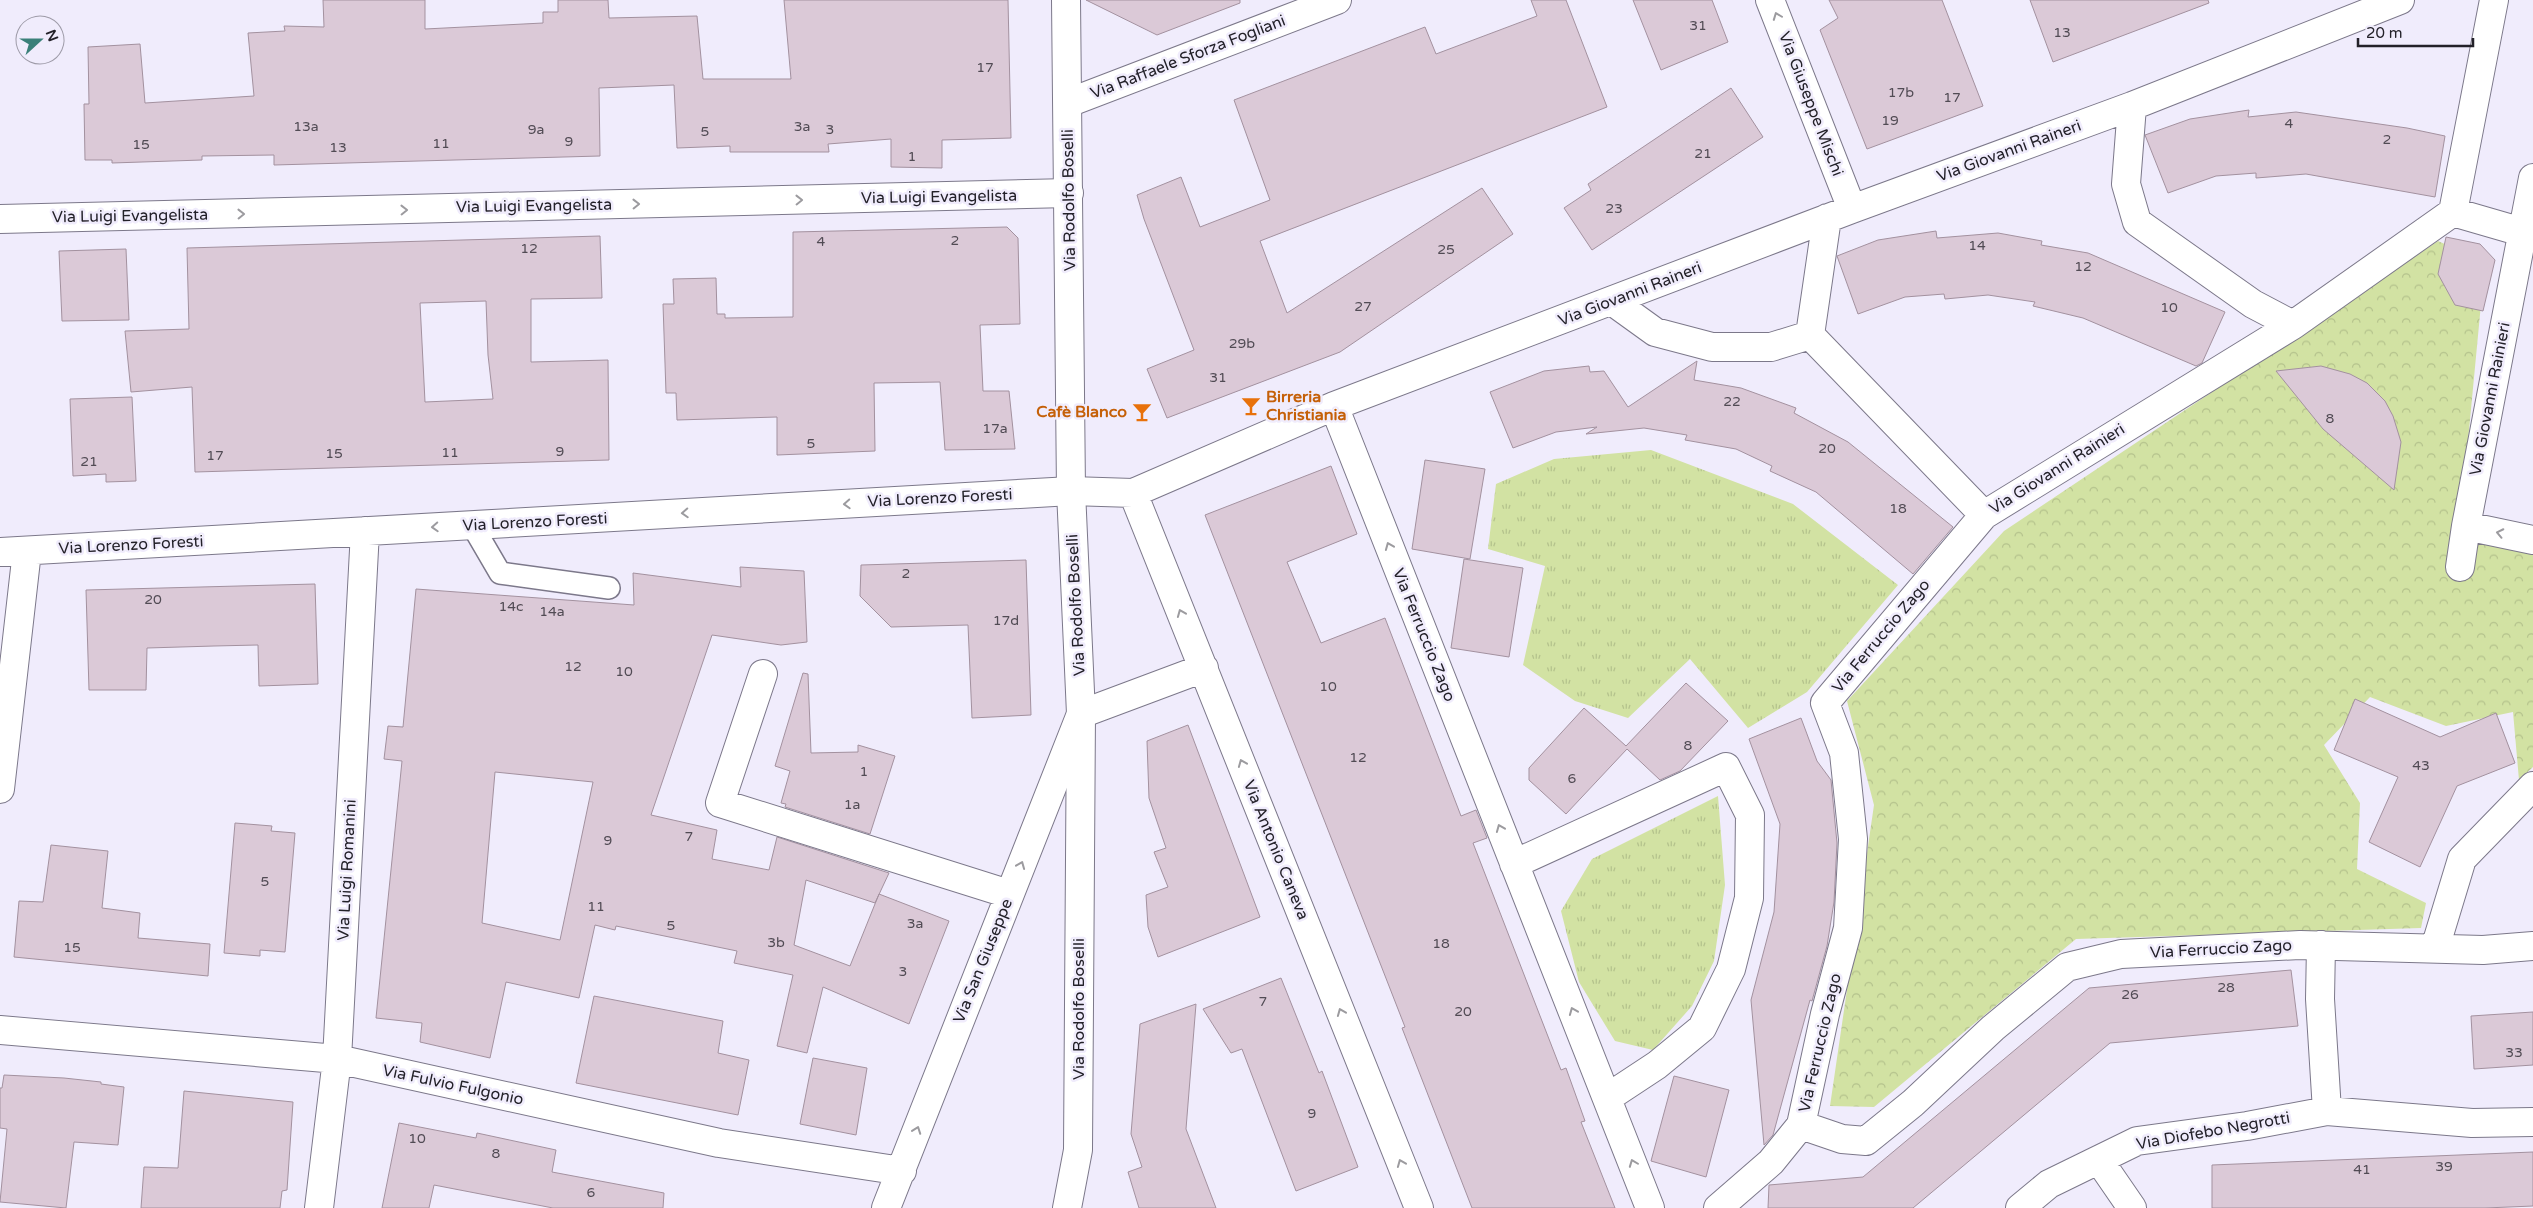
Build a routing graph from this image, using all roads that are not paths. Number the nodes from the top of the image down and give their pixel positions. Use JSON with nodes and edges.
{"nodes":[{"id":1,"x":1066,"y":0,"type":"edge"},
{"id":2,"x":1337,"y":0,"type":"edge"},
{"id":3,"x":1770,"y":0,"type":"edge"},
{"id":4,"x":2400,"y":0,"type":"edge"},
{"id":5,"x":2494,"y":0,"type":"edge"},
{"id":6,"x":1068,"y":103,"type":"junction"},
{"id":7,"x":2132,"y":106,"type":"junction"},
{"id":8,"x":2533,"y":178,"type":"edge"},
{"id":9,"x":1069,"y":194,"type":"junction"},
{"id":10,"x":1852,"y":208,"type":"junction"},
{"id":11,"x":2453,"y":212,"type":"junction"},
{"id":12,"x":1827,"y":218,"type":"junction"},
{"id":13,"x":0,"y":220,"type":"edge"},
{"id":14,"x":2522,"y":232,"type":"junction"},
{"id":15,"x":1612,"y":301,"type":"junction"},
{"id":16,"x":2293,"y":325,"type":"junction"},
{"id":17,"x":1810,"y":335,"type":"junction"},
{"id":18,"x":1334,"y":406,"type":"junction"},
{"id":19,"x":1071,"y":491,"type":"junction"},
{"id":20,"x":1133,"y":493,"type":"junction"},
{"id":21,"x":1984,"y":515,"type":"junction"},
{"id":22,"x":472,"y":525,"type":"junction"},
{"id":23,"x":2466,"y":526,"type":"junction"},
{"id":24,"x":365,"y":531,"type":"junction"},
{"id":25,"x":2533,"y":540,"type":"edge"},
{"id":26,"x":27,"y":551,"type":"junction"},
{"id":27,"x":0,"y":552,"type":"edge"},
{"id":28,"x":2460,"y":567,"type":"dead end"},
{"id":29,"x":609,"y":588,"type":"dead end"},
{"id":30,"x":1204,"y":668,"type":"junction"},
{"id":31,"x":763,"y":674,"type":"dead end"},
{"id":32,"x":1081,"y":714,"type":"junction"},
{"id":33,"x":2533,"y":786,"type":"edge"},
{"id":34,"x":0,"y":789,"type":"edge"},
{"id":35,"x":1514,"y":864,"type":"junction"},
{"id":36,"x":1009,"y":894,"type":"junction"},
{"id":37,"x":2321,"y":945,"type":"junction"},
{"id":38,"x":2533,"y":946,"type":"edge"},
{"id":39,"x":2435,"y":948,"type":"junction"},
{"id":40,"x":0,"y":1030,"type":"edge"},
{"id":41,"x":336,"y":1060,"type":"junction"},
{"id":42,"x":1607,"y":1098,"type":"junction"},
{"id":43,"x":2327,"y":1111,"type":"junction"},
{"id":44,"x":2533,"y":1122,"type":"edge"},
{"id":45,"x":1801,"y":1125,"type":"junction"},
{"id":46,"x":2099,"y":1160,"type":"junction"},
{"id":47,"x":902,"y":1171,"type":"junction"},
{"id":48,"x":319,"y":1208,"type":"edge"},
{"id":49,"x":886,"y":1208,"type":"edge"},
{"id":50,"x":1067,"y":1208,"type":"edge"},
{"id":51,"x":1419,"y":1208,"type":"edge"},
{"id":52,"x":1650,"y":1208,"type":"edge"},
{"id":53,"x":1718,"y":1208,"type":"edge"},
{"id":54,"x":2020,"y":1208,"type":"edge"},
{"id":55,"x":2132,"y":1208,"type":"edge"}],
"edges":[{"from":1,"to":6,"type":"street","name":"Via Rodolfo Boselli"},
{"from":2,"to":6,"type":"street","name":"Via Raffaele Sforza Fogliani"},
{"from":10,"to":3,"type":"street","name":"Via Giuseppe Mischi","one_way":true},
{"from":4,"to":7,"type":"street","name":"Via Giovanni Raineri"},
{"from":5,"to":11,"type":"street"},
{"from":6,"to":9,"type":"street","name":"Via Rodolfo Boselli"},
{"from":7,"to":10,"type":"street","name":"Via Giovanni Raineri"},
{"from":7,"to":16,"type":"street"},
{"from":8,"to":14,"type":"street"},
{"from":13,"to":9,"type":"street","name":"Via Luigi Evangelista","one_way":true},
{"from":9,"to":19,"type":"street","name":"Via Rodolfo Boselli"},
{"from":10,"to":12,"type":"street","name":"Via Giovanni Raineri"},
{"from":11,"to":14,"type":"street"},
{"from":11,"to":16,"type":"street"},
{"from":12,"to":15,"type":"street","name":"Via Giovanni Raineri"},
{"from":12,"to":17,"type":"street"},
{"from":14,"to":23,"type":"street","name":"Via Giovanni Rainieri"},
{"from":15,"to":17,"type":"street"},
{"from":15,"to":18,"type":"street","name":"Via Giovanni Raineri"},
{"from":16,"to":21,"type":"street","name":"Via Giovanni Rainieri"},
{"from":17,"to":21,"type":"street","name":"Via Giovanni Rainieri"},
{"from":18,"to":20,"type":"street","name":"Via Giovanni Raineri"},
{"from":35,"to":18,"type":"street","name":"Via Ferruccio Zago","one_way":true},
{"from":19,"to":20,"type":"street","name":"Via Lorenzo Foresti"},
{"from":19,"to":22,"type":"street","name":"Via Lorenzo Foresti","one_way":true},
{"from":19,"to":32,"type":"street","name":"Via Rodolfo Boselli"},
{"from":30,"to":20,"type":"street","name":"Via Antonio Caneva","one_way":true},
{"from":21,"to":45,"type":"street","name":"Via Ferruccio Zago"},
{"from":22,"to":24,"type":"street","name":"Via Lorenzo Foresti","one_way":true},
{"from":22,"to":29,"type":"lane"},
{"from":25,"to":23,"type":"street","one_way":true},
{"from":23,"to":28,"type":"street","name":"Via Giovanni Rainieri"},
{"from":24,"to":26,"type":"street","name":"Via Lorenzo Foresti"},
{"from":24,"to":41,"type":"street","name":"Via Luigi Romanini"},
{"from":26,"to":27,"type":"street","name":"Via Lorenzo Foresti"},
{"from":26,"to":34,"type":"street"},
{"from":30,"to":32,"type":"street"},
{"from":51,"to":30,"type":"street","name":"Via Antonio Caneva","one_way":true},
{"from":31,"to":36,"type":"street"},
{"from":36,"to":32,"type":"street","name":"Via San Giuseppe","one_way":true},
{"from":32,"to":50,"type":"street","name":"Via Rodolfo Boselli"},
{"from":33,"to":39,"type":"street"},
{"from":42,"to":35,"type":"street","name":"Via Ferruccio Zago","one_way":true},
{"from":35,"to":42,"type":"street"},
{"from":47,"to":36,"type":"street","name":"Via San Giuseppe","one_way":true},
{"from":37,"to":39,"type":"street","name":"Via Ferruccio Zago"},
{"from":37,"to":43,"type":"street"},
{"from":37,"to":45,"type":"street","name":"Via Ferruccio Zago"},
{"from":38,"to":39,"type":"street","name":"Via Ferruccio Zago"},
{"from":40,"to":41,"type":"street","name":"Via Fulvio Fulgonio"},
{"from":41,"to":47,"type":"street","name":"Via Fulvio Fulgonio"},
{"from":41,"to":48,"type":"street","name":"Via Luigi Romanini"},
{"from":52,"to":42,"type":"street","name":"Via Ferruccio Zago","one_way":true},
{"from":43,"to":44,"type":"street","name":"Via Diofebo Negrotti"},
{"from":43,"to":46,"type":"street","name":"Via Diofebo Negrotti"},
{"from":45,"to":53,"type":"street","name":"Via Ferruccio Zago"},
{"from":46,"to":54,"type":"street"},
{"from":46,"to":55,"type":"street"},
{"from":47,"to":49,"type":"street","name":"Via San Giuseppe"}]}
